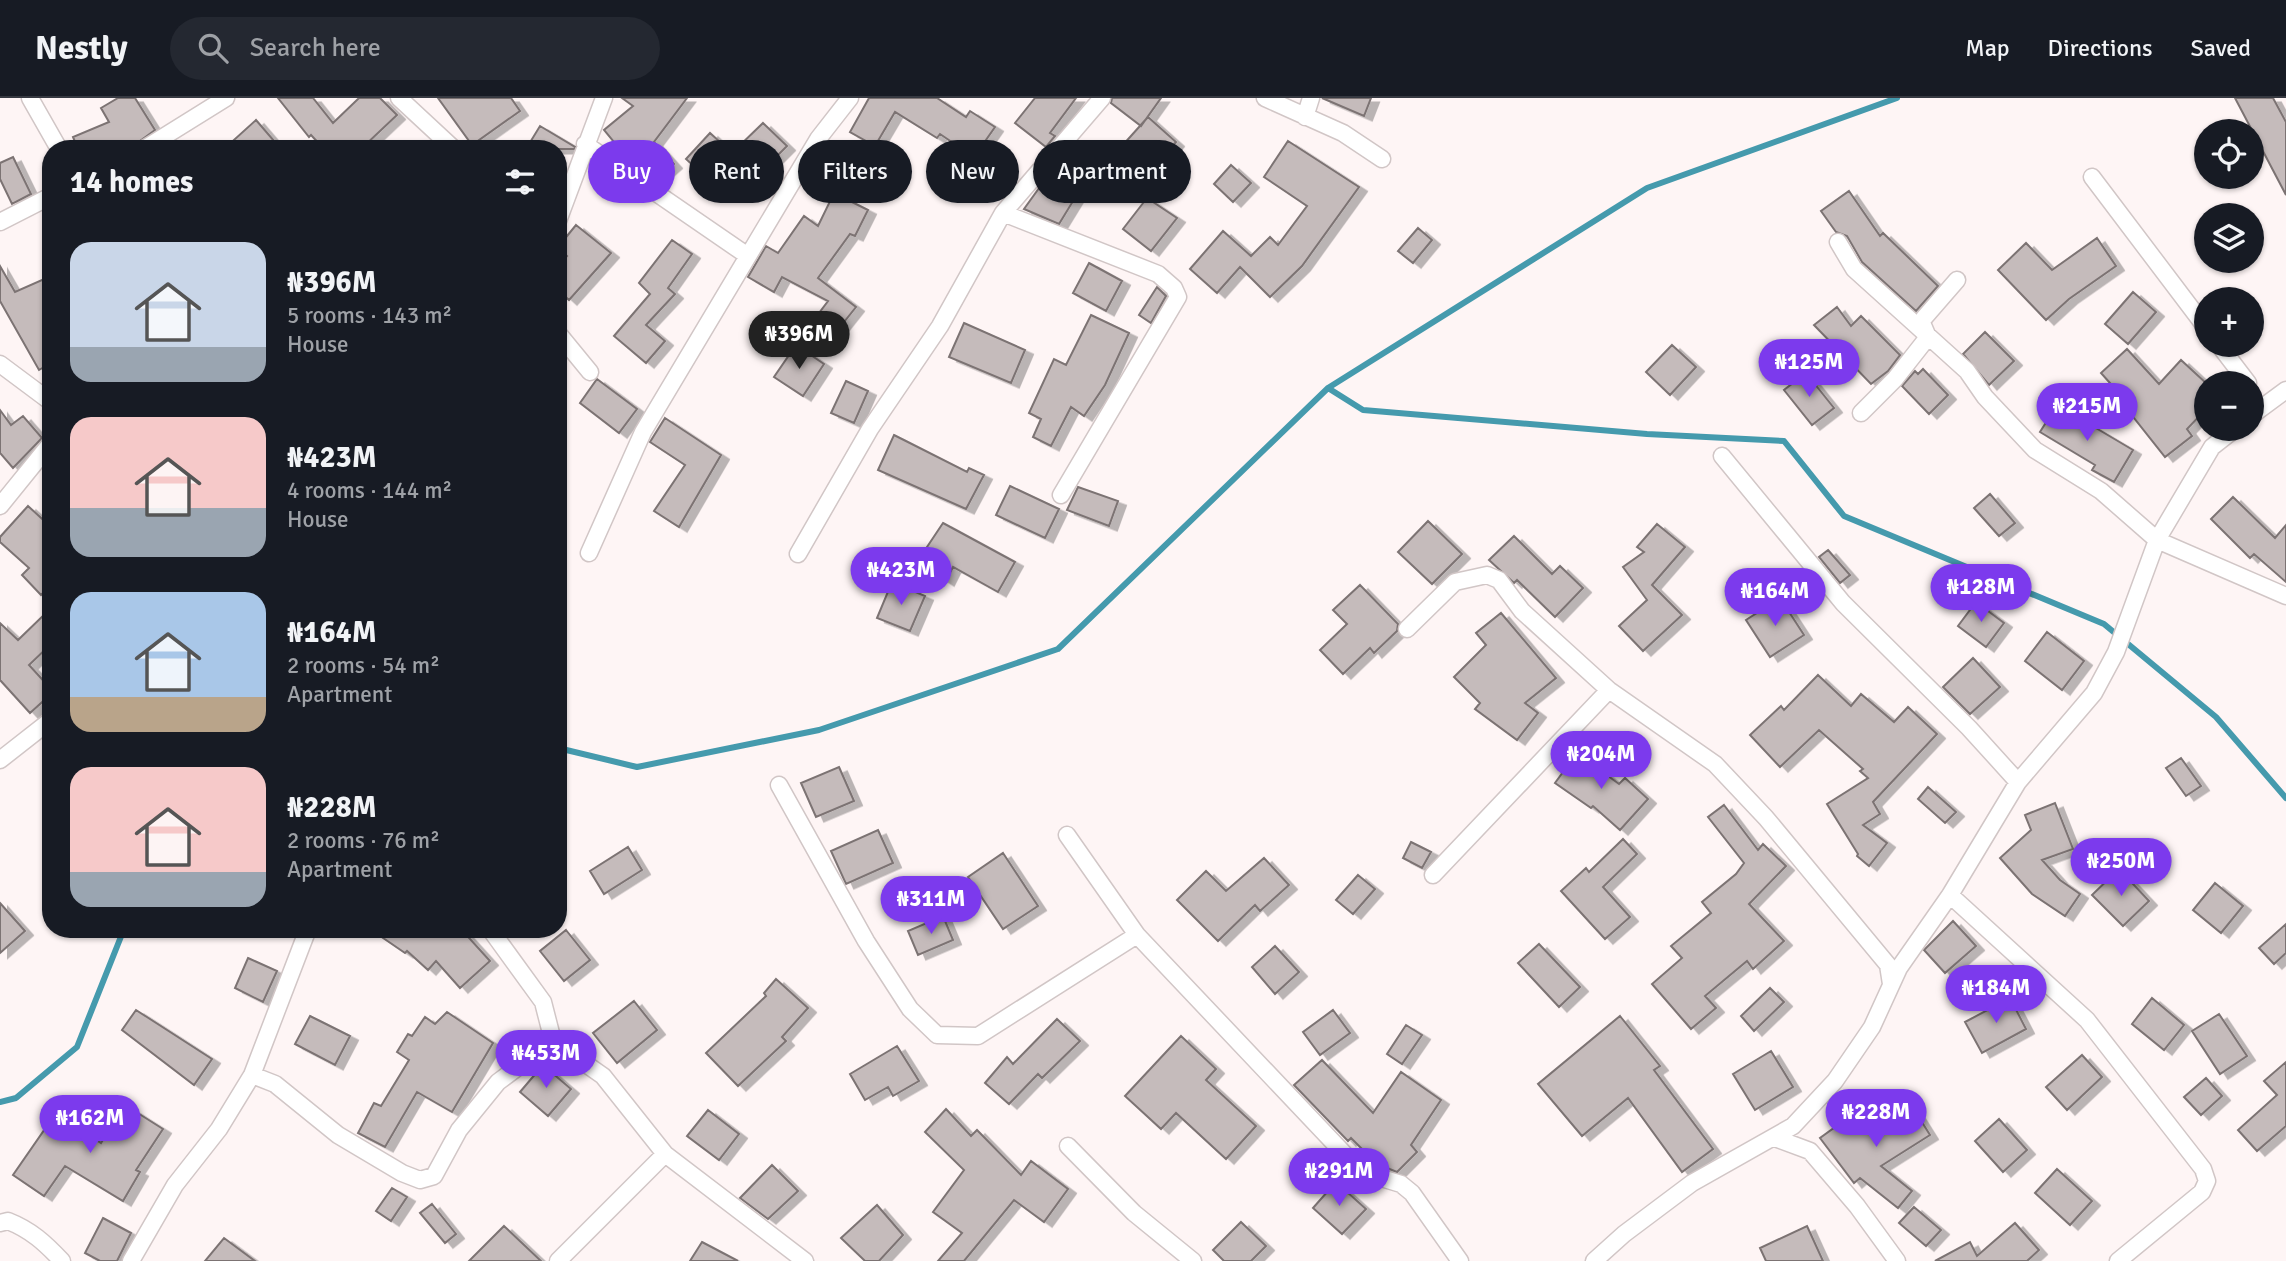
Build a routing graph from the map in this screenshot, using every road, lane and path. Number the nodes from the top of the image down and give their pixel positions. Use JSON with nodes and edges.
{"nodes":[{"id":1,"x":30,"y":98,"type":"edge"},
{"id":2,"x":226,"y":98,"type":"edge"},
{"id":3,"x":399,"y":98,"type":"edge"},
{"id":4,"x":604,"y":98,"type":"edge"},
{"id":5,"x":850,"y":98,"type":"edge"},
{"id":6,"x":1102,"y":98,"type":"edge"},
{"id":7,"x":1265,"y":98,"type":"edge"},
{"id":8,"x":1311,"y":98,"type":"edge"},
{"id":9,"x":1306,"y":117,"type":"junction"},
{"id":10,"x":54,"y":140,"type":"edge"},
{"id":11,"x":158,"y":140,"type":"edge"},
{"id":12,"x":444,"y":140,"type":"edge"},
{"id":13,"x":585,"y":144,"type":"junction"},
{"id":14,"x":1382,"y":159,"type":"dead end"},
{"id":15,"x":2092,"y":177,"type":"dead end"},
{"id":16,"x":567,"y":195,"type":"edge"},
{"id":17,"x":42,"y":200,"type":"edge"},
{"id":18,"x":1003,"y":213,"type":"junction"},
{"id":19,"x":0,"y":222,"type":"edge"},
{"id":20,"x":1838,"y":242,"type":"dead end"},
{"id":21,"x":748,"y":256,"type":"junction"},
{"id":22,"x":1957,"y":280,"type":"dead end"},
{"id":23,"x":2194,"y":312,"type":"edge"},
{"id":24,"x":1928,"y":337,"type":"junction"},
{"id":25,"x":567,"y":344,"type":"edge"},
{"id":26,"x":2228,"y":357,"type":"edge"},
{"id":27,"x":0,"y":364,"type":"edge"},
{"id":28,"x":2239,"y":371,"type":"edge"},
{"id":29,"x":590,"y":372,"type":"dead end"},
{"id":30,"x":2286,"y":390,"type":"edge"},
{"id":31,"x":42,"y":395,"type":"edge"},
{"id":32,"x":2264,"y":406,"type":"edge"},
{"id":33,"x":1861,"y":413,"type":"dead end"},
{"id":34,"x":2220,"y":441,"type":"edge"},
{"id":35,"x":42,"y":454,"type":"edge"},
{"id":36,"x":1722,"y":456,"type":"dead end"},
{"id":37,"x":1061,"y":495,"type":"dead end"},
{"id":38,"x":0,"y":506,"type":"edge"},
{"id":39,"x":2157,"y":540,"type":"junction"},
{"id":40,"x":589,"y":553,"type":"dead end"},
{"id":41,"x":797,"y":554,"type":"dead end"},
{"id":42,"x":2286,"y":596,"type":"edge"},
{"id":43,"x":1407,"y":629,"type":"dead end"},
{"id":44,"x":1609,"y":691,"type":"junction"},
{"id":45,"x":42,"y":727,"type":"edge"},
{"id":46,"x":0,"y":760,"type":"edge"},
{"id":47,"x":2018,"y":782,"type":"junction"},
{"id":48,"x":779,"y":785,"type":"dead end"},
{"id":49,"x":1067,"y":835,"type":"dead end"},
{"id":50,"x":1433,"y":875,"type":"dead end"},
{"id":51,"x":1950,"y":895,"type":"junction"},
{"id":52,"x":1137,"y":935,"type":"junction"},
{"id":53,"x":305,"y":938,"type":"edge"},
{"id":54,"x":496,"y":938,"type":"edge"},
{"id":55,"x":1891,"y":984,"type":"junction"},
{"id":56,"x":553,"y":1041,"type":"junction"},
{"id":57,"x":252,"y":1075,"type":"junction"},
{"id":58,"x":1775,"y":1138,"type":"junction"},
{"id":59,"x":1068,"y":1146,"type":"dead end"},
{"id":60,"x":665,"y":1154,"type":"junction"},
{"id":61,"x":0,"y":1223,"type":"edge"},
{"id":62,"x":62,"y":1261,"type":"edge"},
{"id":63,"x":131,"y":1261,"type":"edge"},
{"id":64,"x":558,"y":1261,"type":"edge"},
{"id":65,"x":805,"y":1261,"type":"edge"},
{"id":66,"x":1193,"y":1261,"type":"edge"},
{"id":67,"x":1460,"y":1261,"type":"edge"},
{"id":68,"x":1594,"y":1261,"type":"edge"},
{"id":69,"x":1897,"y":1261,"type":"edge"},
{"id":70,"x":2118,"y":1261,"type":"edge"}],
"edges":[{"from":1,"to":10,"type":"street"},
{"from":2,"to":11,"type":"street"},
{"from":3,"to":12,"type":"street"},
{"from":4,"to":13,"type":"street"},
{"from":5,"to":21,"type":"street"},
{"from":6,"to":18,"type":"street"},
{"from":7,"to":9,"type":"street"},
{"from":8,"to":9,"type":"street"},
{"from":9,"to":14,"type":"street"},
{"from":13,"to":16,"type":"street"},
{"from":13,"to":21,"type":"street"},
{"from":15,"to":23,"type":"street"},
{"from":17,"to":19,"type":"street"},
{"from":18,"to":37,"type":"street"},
{"from":18,"to":41,"type":"street"},
{"from":20,"to":24,"type":"street"},
{"from":21,"to":40,"type":"street"},
{"from":22,"to":24,"type":"street"},
{"from":24,"to":33,"type":"street"},
{"from":24,"to":39,"type":"street"},
{"from":25,"to":29,"type":"street"},
{"from":26,"to":28,"type":"street"},
{"from":27,"to":31,"type":"street"},
{"from":30,"to":32,"type":"street"},
{"from":34,"to":39,"type":"street"},
{"from":35,"to":38,"type":"street"},
{"from":36,"to":47,"type":"street"},
{"from":39,"to":42,"type":"street"},
{"from":39,"to":47,"type":"street"},
{"from":43,"to":44,"type":"street"},
{"from":44,"to":50,"type":"street"},
{"from":44,"to":55,"type":"street"},
{"from":45,"to":46,"type":"street"},
{"from":47,"to":51,"type":"street"},
{"from":48,"to":52,"type":"street"},
{"from":49,"to":52,"type":"street"},
{"from":51,"to":55,"type":"street"},
{"from":51,"to":70,"type":"street"},
{"from":52,"to":67,"type":"street"},
{"from":53,"to":57,"type":"street"},
{"from":54,"to":56,"type":"street"},
{"from":55,"to":58,"type":"street"},
{"from":56,"to":57,"type":"street"},
{"from":56,"to":60,"type":"street"},
{"from":57,"to":63,"type":"street"},
{"from":58,"to":68,"type":"street"},
{"from":58,"to":69,"type":"street"},
{"from":59,"to":66,"type":"street"},
{"from":60,"to":64,"type":"street"},
{"from":60,"to":65,"type":"street"},
{"from":61,"to":62,"type":"street"}]}
